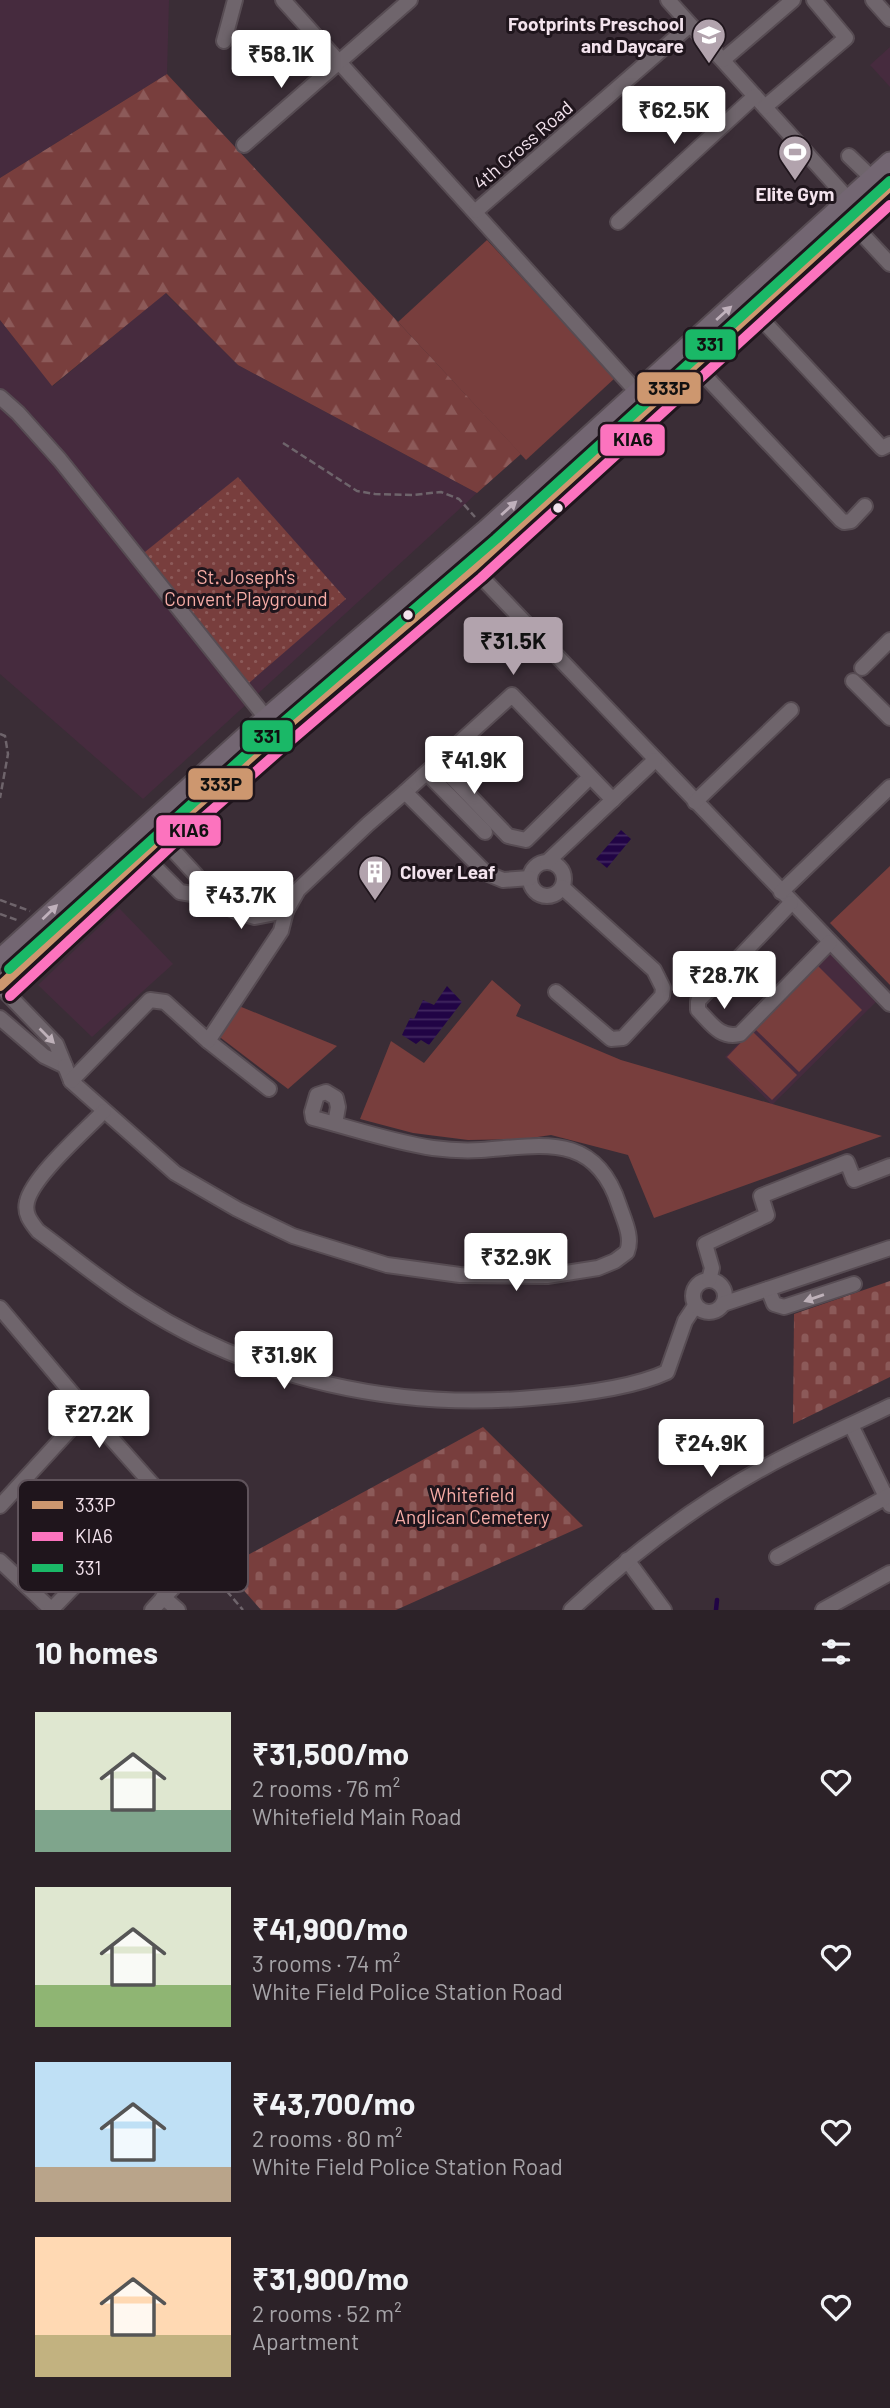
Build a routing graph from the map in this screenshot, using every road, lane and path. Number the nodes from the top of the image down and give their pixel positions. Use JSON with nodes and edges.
{"nodes":[{"id":1,"x":234,"y":0,"type":"edge"},
{"id":2,"x":283,"y":0,"type":"edge"},
{"id":3,"x":410,"y":0,"type":"edge"},
{"id":4,"x":668,"y":0,"type":"edge"},
{"id":5,"x":793,"y":0,"type":"edge"},
{"id":6,"x":814,"y":0,"type":"edge"},
{"id":7,"x":873,"y":0,"type":"edge"},
{"id":8,"x":890,"y":19,"type":"edge"},
{"id":9,"x":690,"y":25,"type":"junction"},
{"id":10,"x":224,"y":41,"type":"dead end"},
{"id":11,"x":723,"y":60,"type":"junction"},
{"id":12,"x":341,"y":62,"type":"junction"},
{"id":13,"x":755,"y":96,"type":"junction"},
{"id":14,"x":765,"y":107,"type":"junction"},
{"id":15,"x":244,"y":145,"type":"dead end"},
{"id":16,"x":849,"y":156,"type":"dead end"},
{"id":17,"x":890,"y":162,"type":"edge"},
{"id":18,"x":885,"y":186,"type":"edge"},
{"id":19,"x":848,"y":199,"type":"junction"},
{"id":20,"x":475,"y":211,"type":"junction"},
{"id":21,"x":618,"y":222,"type":"dead end"},
{"id":22,"x":851,"y":222,"type":"junction"},
{"id":23,"x":888,"y":256,"type":"edge"},
{"id":24,"x":753,"y":310,"type":"junction"},
{"id":25,"x":694,"y":364,"type":"junction"},
{"id":26,"x":637,"y":392,"type":"junction"},
{"id":27,"x":0,"y":397,"type":"edge"},
{"id":28,"x":283,"y":443,"type":"dead end"},
{"id":29,"x":890,"y":444,"type":"edge"},
{"id":30,"x":865,"y":506,"type":"dead end"},
{"id":31,"x":487,"y":528,"type":"junction"},
{"id":32,"x":465,"y":561,"type":"junction"},
{"id":33,"x":890,"y":640,"type":"edge"},
{"id":34,"x":791,"y":709,"type":"dead end"},
{"id":35,"x":890,"y":718,"type":"edge"},
{"id":36,"x":272,"y":726,"type":"junction"},
{"id":37,"x":0,"y":734,"type":"edge"},
{"id":38,"x":655,"y":760,"type":"junction"},
{"id":39,"x":433,"y":768,"type":"junction"},
{"id":40,"x":590,"y":778,"type":"junction"},
{"id":41,"x":890,"y":788,"type":"edge"},
{"id":42,"x":405,"y":792,"type":"junction"},
{"id":43,"x":0,"y":798,"type":"edge"},
{"id":44,"x":613,"y":800,"type":"junction"},
{"id":45,"x":695,"y":803,"type":"junction"},
{"id":46,"x":485,"y":832,"type":"dead end"},
{"id":47,"x":161,"y":837,"type":"junction"},
{"id":48,"x":142,"y":854,"type":"junction"},
{"id":49,"x":547,"y":862,"type":"junction"},
{"id":50,"x":530,"y":878,"type":"junction"},
{"id":51,"x":562,"y":887,"type":"junction"},
{"id":52,"x":204,"y":896,"type":"junction"},
{"id":53,"x":786,"y":897,"type":"junction"},
{"id":54,"x":0,"y":900,"type":"edge"},
{"id":55,"x":286,"y":911,"type":"junction"},
{"id":56,"x":45,"y":917,"type":"junction"},
{"id":57,"x":830,"y":942,"type":"junction"},
{"id":58,"x":0,"y":959,"type":"edge"},
{"id":59,"x":0,"y":986,"type":"edge"},
{"id":60,"x":556,"y":992,"type":"dead end"},
{"id":61,"x":890,"y":1004,"type":"edge"},
{"id":62,"x":0,"y":1018,"type":"edge"},
{"id":63,"x":208,"y":1041,"type":"junction"},
{"id":64,"x":65,"y":1066,"type":"junction"},
{"id":65,"x":71,"y":1081,"type":"junction"},
{"id":66,"x":269,"y":1089,"type":"dead end"},
{"id":67,"x":104,"y":1111,"type":"junction"},
{"id":68,"x":335,"y":1124,"type":"dead end"},
{"id":69,"x":890,"y":1166,"type":"edge"},
{"id":70,"x":890,"y":1248,"type":"edge"},
{"id":71,"x":709,"y":1280,"type":"junction"},
{"id":72,"x":853,"y":1284,"type":"dead end"},
{"id":73,"x":768,"y":1289,"type":"junction"},
{"id":74,"x":723,"y":1304,"type":"junction"},
{"id":75,"x":695,"y":1306,"type":"junction"},
{"id":76,"x":0,"y":1308,"type":"edge"},
{"id":77,"x":890,"y":1406,"type":"edge"},
{"id":78,"x":87,"y":1410,"type":"junction"},
{"id":79,"x":852,"y":1425,"type":"junction"},
{"id":80,"x":24,"y":1480,"type":"edge"},
{"id":81,"x":150,"y":1480,"type":"edge"},
{"id":82,"x":18,"y":1486,"type":"edge"},
{"id":83,"x":888,"y":1499,"type":"edge"},
{"id":84,"x":0,"y":1506,"type":"edge"},
{"id":85,"x":777,"y":1557,"type":"dead end"},
{"id":86,"x":627,"y":1560,"type":"junction"},
{"id":87,"x":0,"y":1561,"type":"edge"},
{"id":88,"x":890,"y":1573,"type":"edge"},
{"id":89,"x":18,"y":1578,"type":"edge"},
{"id":90,"x":33,"y":1592,"type":"edge"},
{"id":91,"x":69,"y":1592,"type":"edge"},
{"id":92,"x":170,"y":1592,"type":"edge"},
{"id":93,"x":227,"y":1592,"type":"edge"},
{"id":94,"x":163,"y":1597,"type":"junction"},
{"id":95,"x":52,"y":1610,"type":"edge"},
{"id":96,"x":152,"y":1610,"type":"edge"},
{"id":97,"x":178,"y":1610,"type":"edge"},
{"id":98,"x":243,"y":1610,"type":"edge"},
{"id":99,"x":571,"y":1610,"type":"edge"},
{"id":100,"x":664,"y":1610,"type":"edge"},
{"id":101,"x":823,"y":1610,"type":"edge"}],
"edges":[{"from":1,"to":10,"type":"street"},
{"from":2,"to":12,"type":"street"},
{"from":3,"to":12,"type":"street"},
{"from":4,"to":9,"type":"street"},
{"from":5,"to":11,"type":"street"},
{"from":6,"to":14,"type":"street"},
{"from":7,"to":8,"type":"street"},
{"from":9,"to":11,"type":"street"},
{"from":9,"to":20,"type":"street","name":"4th Cross Road"},
{"from":11,"to":13,"type":"street"},
{"from":12,"to":15,"type":"street"},
{"from":12,"to":20,"type":"street"},
{"from":13,"to":14,"type":"street"},
{"from":13,"to":21,"type":"street"},
{"from":14,"to":19,"type":"street"},
{"from":16,"to":18,"type":"street"},
{"from":17,"to":18,"type":"main road"},
{"from":18,"to":19,"type":"main road"},
{"from":18,"to":22,"type":"main road"},
{"from":26,"to":19,"type":"main road","one_way":true},
{"from":20,"to":26,"type":"street"},
{"from":22,"to":23,"type":"street"},
{"from":22,"to":24,"type":"main road"},
{"from":24,"to":25,"type":"main road"},
{"from":24,"to":29,"type":"street"},
{"from":25,"to":30,"type":"street"},
{"from":25,"to":32,"type":"main road"},
{"from":31,"to":26,"type":"main road","one_way":true},
{"from":27,"to":36,"type":"street"},
{"from":28,"to":31,"type":"path"},
{"from":31,"to":32,"type":"main road"},
{"from":32,"to":36,"type":"main road"},
{"from":32,"to":38,"type":"street"},
{"from":33,"to":35,"type":"street"},
{"from":34,"to":45,"type":"street"},
{"from":36,"to":47,"type":"main road"},
{"from":56,"to":36,"type":"main road","one_way":true},
{"from":37,"to":43,"type":"path"},
{"from":38,"to":44,"type":"street"},
{"from":38,"to":45,"type":"street"},
{"from":39,"to":40,"type":"street"},
{"from":39,"to":40,"type":"street"},
{"from":39,"to":42,"type":"street"},
{"from":39,"to":46,"type":"street"},
{"from":40,"to":44,"type":"street"},
{"from":41,"to":53,"type":"street"},
{"from":42,"to":50,"type":"street"},
{"from":42,"to":55,"type":"street"},
{"from":44,"to":49,"type":"street"},
{"from":45,"to":53,"type":"street"},
{"from":47,"to":48,"type":"main road"},
{"from":47,"to":52,"type":"street"},
{"from":48,"to":52,"type":"street"},
{"from":48,"to":59,"type":"main road"},
{"from":49,"to":50,"type":"street"},
{"from":49,"to":51,"type":"street"},
{"from":50,"to":51,"type":"street"},
{"from":51,"to":60,"type":"street"},
{"from":52,"to":55,"type":"street"},
{"from":53,"to":57,"type":"street"},
{"from":53,"to":57,"type":"street"},
{"from":54,"to":56,"type":"path"},
{"from":55,"to":63,"type":"street"},
{"from":56,"to":58,"type":"main road"},
{"from":57,"to":61,"type":"street"},
{"from":59,"to":64,"type":"street","one_way":true},
{"from":62,"to":64,"type":"street"},
{"from":63,"to":65,"type":"street"},
{"from":63,"to":66,"type":"street"},
{"from":64,"to":65,"type":"street"},
{"from":65,"to":67,"type":"street"},
{"from":67,"to":68,"type":"street"},
{"from":67,"to":75,"type":"street"},
{"from":69,"to":71,"type":"street"},
{"from":70,"to":73,"type":"street"},
{"from":71,"to":74,"type":"street"},
{"from":71,"to":75,"type":"street"},
{"from":72,"to":73,"type":"street","one_way":true},
{"from":73,"to":74,"type":"street"},
{"from":74,"to":75,"type":"street"},
{"from":76,"to":78,"type":"street"},
{"from":77,"to":79,"type":"street"},
{"from":78,"to":80,"type":"street"},
{"from":78,"to":81,"type":"street"},
{"from":79,"to":83,"type":"street"},
{"from":79,"to":86,"type":"street"},
{"from":82,"to":84,"type":"street"},
{"from":83,"to":85,"type":"street"},
{"from":86,"to":99,"type":"street"},
{"from":86,"to":100,"type":"street"},
{"from":87,"to":89,"type":"street"},
{"from":88,"to":101,"type":"street"},
{"from":90,"to":95,"type":"street"},
{"from":91,"to":95,"type":"street"},
{"from":92,"to":94,"type":"street"},
{"from":93,"to":98,"type":"path"},
{"from":94,"to":96,"type":"street"},
{"from":94,"to":97,"type":"street"}]}
